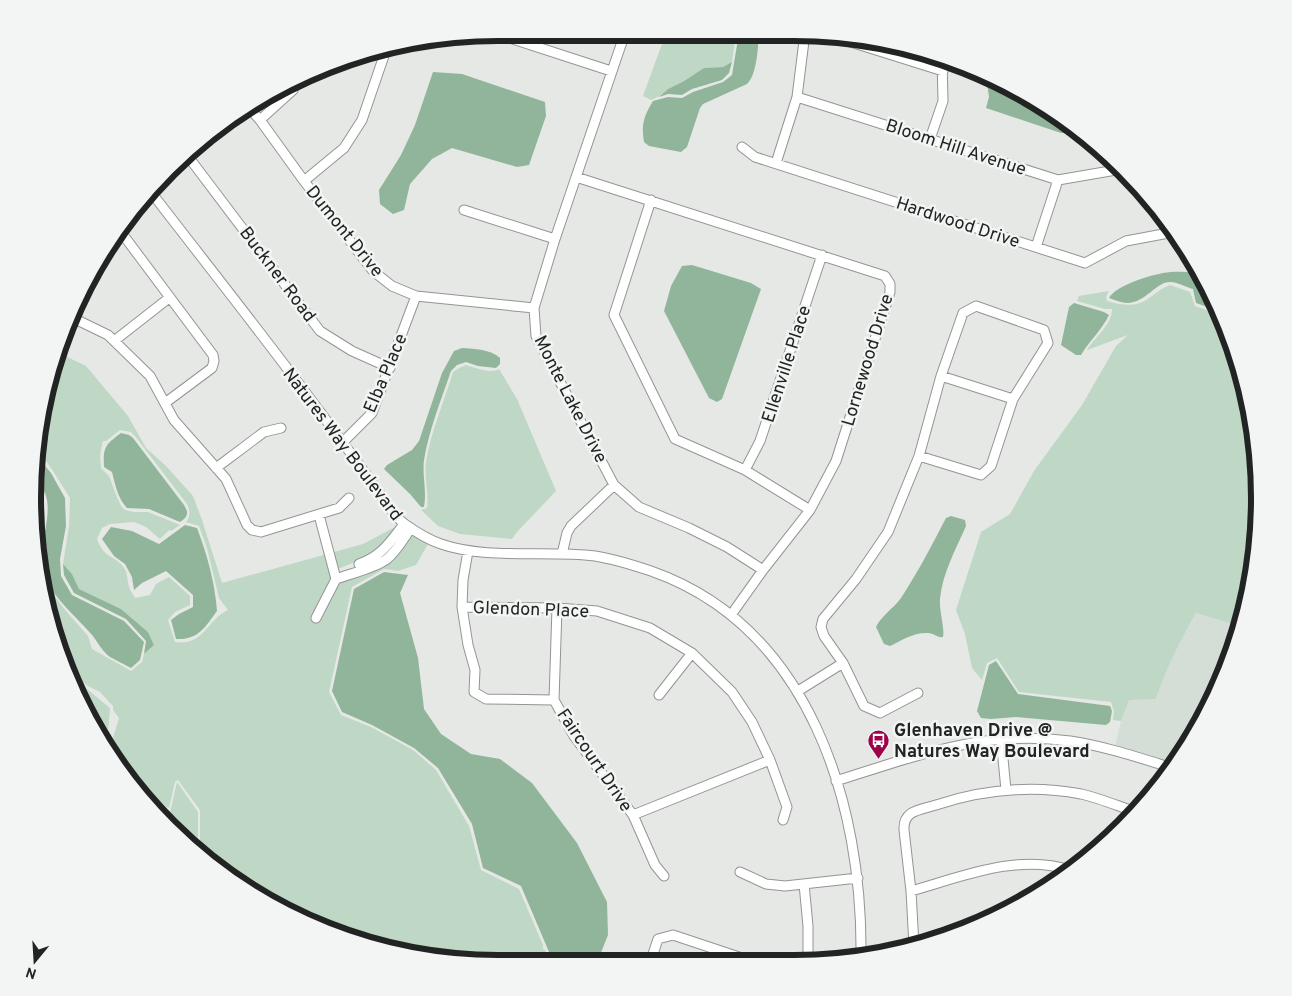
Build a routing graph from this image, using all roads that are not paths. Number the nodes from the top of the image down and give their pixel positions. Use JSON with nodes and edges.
{"nodes":[{"id":1,"x":519,"y":41,"type":"edge"},
{"id":2,"x":621,"y":41,"type":"edge"},
{"id":3,"x":804,"y":41,"type":"edge"},
{"id":4,"x":868,"y":47,"type":"edge"},
{"id":5,"x":384,"y":56,"type":"edge"},
{"id":6,"x":943,"y":66,"type":"edge"},
{"id":7,"x":612,"y":71,"type":"junction"},
{"id":8,"x":943,"y":71,"type":"junction"},
{"id":9,"x":293,"y":90,"type":"edge"},
{"id":10,"x":797,"y":97,"type":"junction"},
{"id":11,"x":253,"y":112,"type":"edge"},
{"id":12,"x":260,"y":120,"type":"junction"},
{"id":13,"x":930,"y":139,"type":"junction"},
{"id":14,"x":742,"y":147,"type":"dead end"},
{"id":15,"x":191,"y":160,"type":"edge"},
{"id":16,"x":776,"y":163,"type":"junction"},
{"id":17,"x":1112,"y":171,"type":"edge"},
{"id":18,"x":576,"y":177,"type":"junction"},
{"id":19,"x":1058,"y":180,"type":"junction"},
{"id":20,"x":304,"y":182,"type":"junction"},
{"id":21,"x":155,"y":197,"type":"edge"},
{"id":22,"x":651,"y":200,"type":"junction"},
{"id":23,"x":464,"y":210,"type":"dead end"},
{"id":24,"x":1166,"y":233,"type":"edge"},
{"id":25,"x":123,"y":237,"type":"edge"},
{"id":26,"x":556,"y":239,"type":"junction"},
{"id":27,"x":1036,"y":247,"type":"junction"},
{"id":28,"x":822,"y":255,"type":"junction"},
{"id":29,"x":416,"y":296,"type":"junction"},
{"id":30,"x":169,"y":298,"type":"junction"},
{"id":31,"x":534,"y":308,"type":"junction"},
{"id":32,"x":77,"y":320,"type":"edge"},
{"id":33,"x":114,"y":341,"type":"junction"},
{"id":34,"x":390,"y":368,"type":"junction"},
{"id":35,"x":941,"y":376,"type":"junction"},
{"id":36,"x":1012,"y":399,"type":"junction"},
{"id":37,"x":165,"y":403,"type":"junction"},
{"id":38,"x":281,"y":428,"type":"dead end"},
{"id":39,"x":343,"y":442,"type":"junction"},
{"id":40,"x":919,"y":456,"type":"junction"},
{"id":41,"x":216,"y":468,"type":"junction"},
{"id":42,"x":745,"y":470,"type":"junction"},
{"id":43,"x":614,"y":485,"type":"junction"},
{"id":44,"x":349,"y":498,"type":"dead end"},
{"id":45,"x":810,"y":510,"type":"junction"},
{"id":46,"x":319,"y":515,"type":"junction"},
{"id":47,"x":407,"y":526,"type":"junction"},
{"id":48,"x":468,"y":550,"type":"junction"},
{"id":49,"x":562,"y":554,"type":"junction"},
{"id":50,"x":763,"y":570,"type":"junction"},
{"id":51,"x":336,"y":576,"type":"junction"},
{"id":52,"x":462,"y":607,"type":"junction"},
{"id":53,"x":557,"y":608,"type":"junction"},
{"id":54,"x":731,"y":615,"type":"junction"},
{"id":55,"x":316,"y":618,"type":"dead end"},
{"id":56,"x":692,"y":653,"type":"junction"},
{"id":57,"x":843,"y":663,"type":"junction"},
{"id":58,"x":798,"y":691,"type":"junction"},
{"id":59,"x":918,"y":693,"type":"dead end"},
{"id":60,"x":659,"y":695,"type":"dead end"},
{"id":61,"x":554,"y":700,"type":"junction"},
{"id":62,"x":1002,"y":738,"type":"junction"},
{"id":63,"x":770,"y":760,"type":"junction"},
{"id":64,"x":1164,"y":765,"type":"edge"},
{"id":65,"x":836,"y":781,"type":"junction"},
{"id":66,"x":1006,"y":790,"type":"junction"},
{"id":67,"x":1128,"y":809,"type":"edge"},
{"id":68,"x":633,"y":815,"type":"junction"},
{"id":69,"x":783,"y":820,"type":"dead end"},
{"id":70,"x":1061,"y":868,"type":"edge"},
{"id":71,"x":740,"y":872,"type":"dead end"},
{"id":72,"x":664,"y":876,"type":"dead end"},
{"id":73,"x":858,"y":878,"type":"junction"},
{"id":74,"x":804,"y":884,"type":"junction"},
{"id":75,"x":911,"y":891,"type":"junction"},
{"id":76,"x":914,"y":939,"type":"edge"},
{"id":77,"x":861,"y":950,"type":"edge"},
{"id":78,"x":653,"y":955,"type":"edge"},
{"id":79,"x":732,"y":955,"type":"edge"},
{"id":80,"x":808,"y":955,"type":"edge"}],
"edges":[{"from":1,"to":7,"type":"street"},
{"from":2,"to":7,"type":"street","name":"Monte Lake Drive"},
{"from":3,"to":10,"type":"street"},
{"from":4,"to":8,"type":"street"},
{"from":5,"to":20,"type":"street"},
{"from":6,"to":8,"type":"street"},
{"from":7,"to":18,"type":"street","name":"Monte Lake Drive"},
{"from":8,"to":13,"type":"street"},
{"from":9,"to":12,"type":"street"},
{"from":10,"to":13,"type":"street","name":"Bloom Hill Avenue"},
{"from":10,"to":16,"type":"street"},
{"from":11,"to":12,"type":"street","name":"Dumont Drive"},
{"from":12,"to":20,"type":"street","name":"Dumont Drive"},
{"from":13,"to":19,"type":"street","name":"Bloom Hill Avenue"},
{"from":14,"to":16,"type":"street","name":"Hardwood Drive"},
{"from":15,"to":34,"type":"street","name":"Buckner Road"},
{"from":16,"to":27,"type":"street","name":"Hardwood Drive"},
{"from":17,"to":19,"type":"street","name":"Bloom Hill Avenue"},
{"from":18,"to":22,"type":"street","name":"Lornewood Drive"},
{"from":18,"to":26,"type":"street","name":"Monte Lake Drive"},
{"from":19,"to":27,"type":"street"},
{"from":20,"to":29,"type":"street","name":"Dumont Drive"},
{"from":21,"to":39,"type":"street","name":"Natures Way Boulevard"},
{"from":22,"to":28,"type":"street","name":"Lornewood Drive"},
{"from":22,"to":42,"type":"street"},
{"from":23,"to":26,"type":"street"},
{"from":24,"to":27,"type":"street","name":"Hardwood Drive"},
{"from":25,"to":30,"type":"street"},
{"from":26,"to":31,"type":"street","name":"Monte Lake Drive"},
{"from":28,"to":42,"type":"street","name":"Ellenville Place"},
{"from":28,"to":45,"type":"street","name":"Lornewood Drive"},
{"from":29,"to":31,"type":"street","name":"Dumont Drive"},
{"from":29,"to":34,"type":"street","name":"Elba Place"},
{"from":30,"to":33,"type":"street"},
{"from":30,"to":37,"type":"street"},
{"from":31,"to":43,"type":"street","name":"Monte Lake Drive"},
{"from":32,"to":33,"type":"street"},
{"from":33,"to":37,"type":"street"},
{"from":34,"to":39,"type":"street","name":"Elba Place"},
{"from":35,"to":36,"type":"street"},
{"from":35,"to":36,"type":"street"},
{"from":35,"to":40,"type":"street"},
{"from":36,"to":40,"type":"street"},
{"from":37,"to":41,"type":"street"},
{"from":38,"to":41,"type":"street"},
{"from":39,"to":47,"type":"street","name":"Natures Way Boulevard"},
{"from":40,"to":57,"type":"street"},
{"from":41,"to":46,"type":"street"},
{"from":42,"to":45,"type":"street"},
{"from":43,"to":49,"type":"street"},
{"from":43,"to":50,"type":"street","name":"Monte Lake Drive"},
{"from":44,"to":46,"type":"street"},
{"from":45,"to":50,"type":"street","name":"Lornewood Drive"},
{"from":46,"to":51,"type":"street"},
{"from":47,"to":48,"type":"street","name":"Natures Way Boulevard"},
{"from":47,"to":51,"type":"street"},
{"from":48,"to":49,"type":"street","name":"Natures Way Boulevard"},
{"from":48,"to":52,"type":"street"},
{"from":49,"to":54,"type":"street","name":"Natures Way Boulevard"},
{"from":50,"to":54,"type":"street","name":"Lornewood Drive"},
{"from":51,"to":55,"type":"street"},
{"from":52,"to":53,"type":"street","name":"Glendon Place"},
{"from":52,"to":61,"type":"street"},
{"from":53,"to":56,"type":"street","name":"Glendon Place"},
{"from":53,"to":61,"type":"street","name":"Faircourt Drive"},
{"from":54,"to":58,"type":"street","name":"Natures Way Boulevard"},
{"from":56,"to":60,"type":"street"},
{"from":56,"to":63,"type":"street","name":"Glendon Place"},
{"from":57,"to":58,"type":"street"},
{"from":57,"to":59,"type":"street"},
{"from":58,"to":65,"type":"street","name":"Natures Way Boulevard"},
{"from":61,"to":68,"type":"street","name":"Faircourt Drive"},
{"from":62,"to":64,"type":"street"},
{"from":62,"to":65,"type":"street"},
{"from":62,"to":66,"type":"street"},
{"from":63,"to":68,"type":"street"},
{"from":63,"to":69,"type":"street","name":"Glendon Place"},
{"from":65,"to":73,"type":"street","name":"Natures Way Boulevard"},
{"from":66,"to":67,"type":"street"},
{"from":66,"to":75,"type":"street"},
{"from":68,"to":72,"type":"street","name":"Faircourt Drive"},
{"from":70,"to":75,"type":"street"},
{"from":71,"to":74,"type":"street"},
{"from":73,"to":74,"type":"street"},
{"from":73,"to":77,"type":"street","name":"Natures Way Boulevard"},
{"from":74,"to":80,"type":"street"},
{"from":75,"to":76,"type":"street"},
{"from":78,"to":79,"type":"street"}]}
